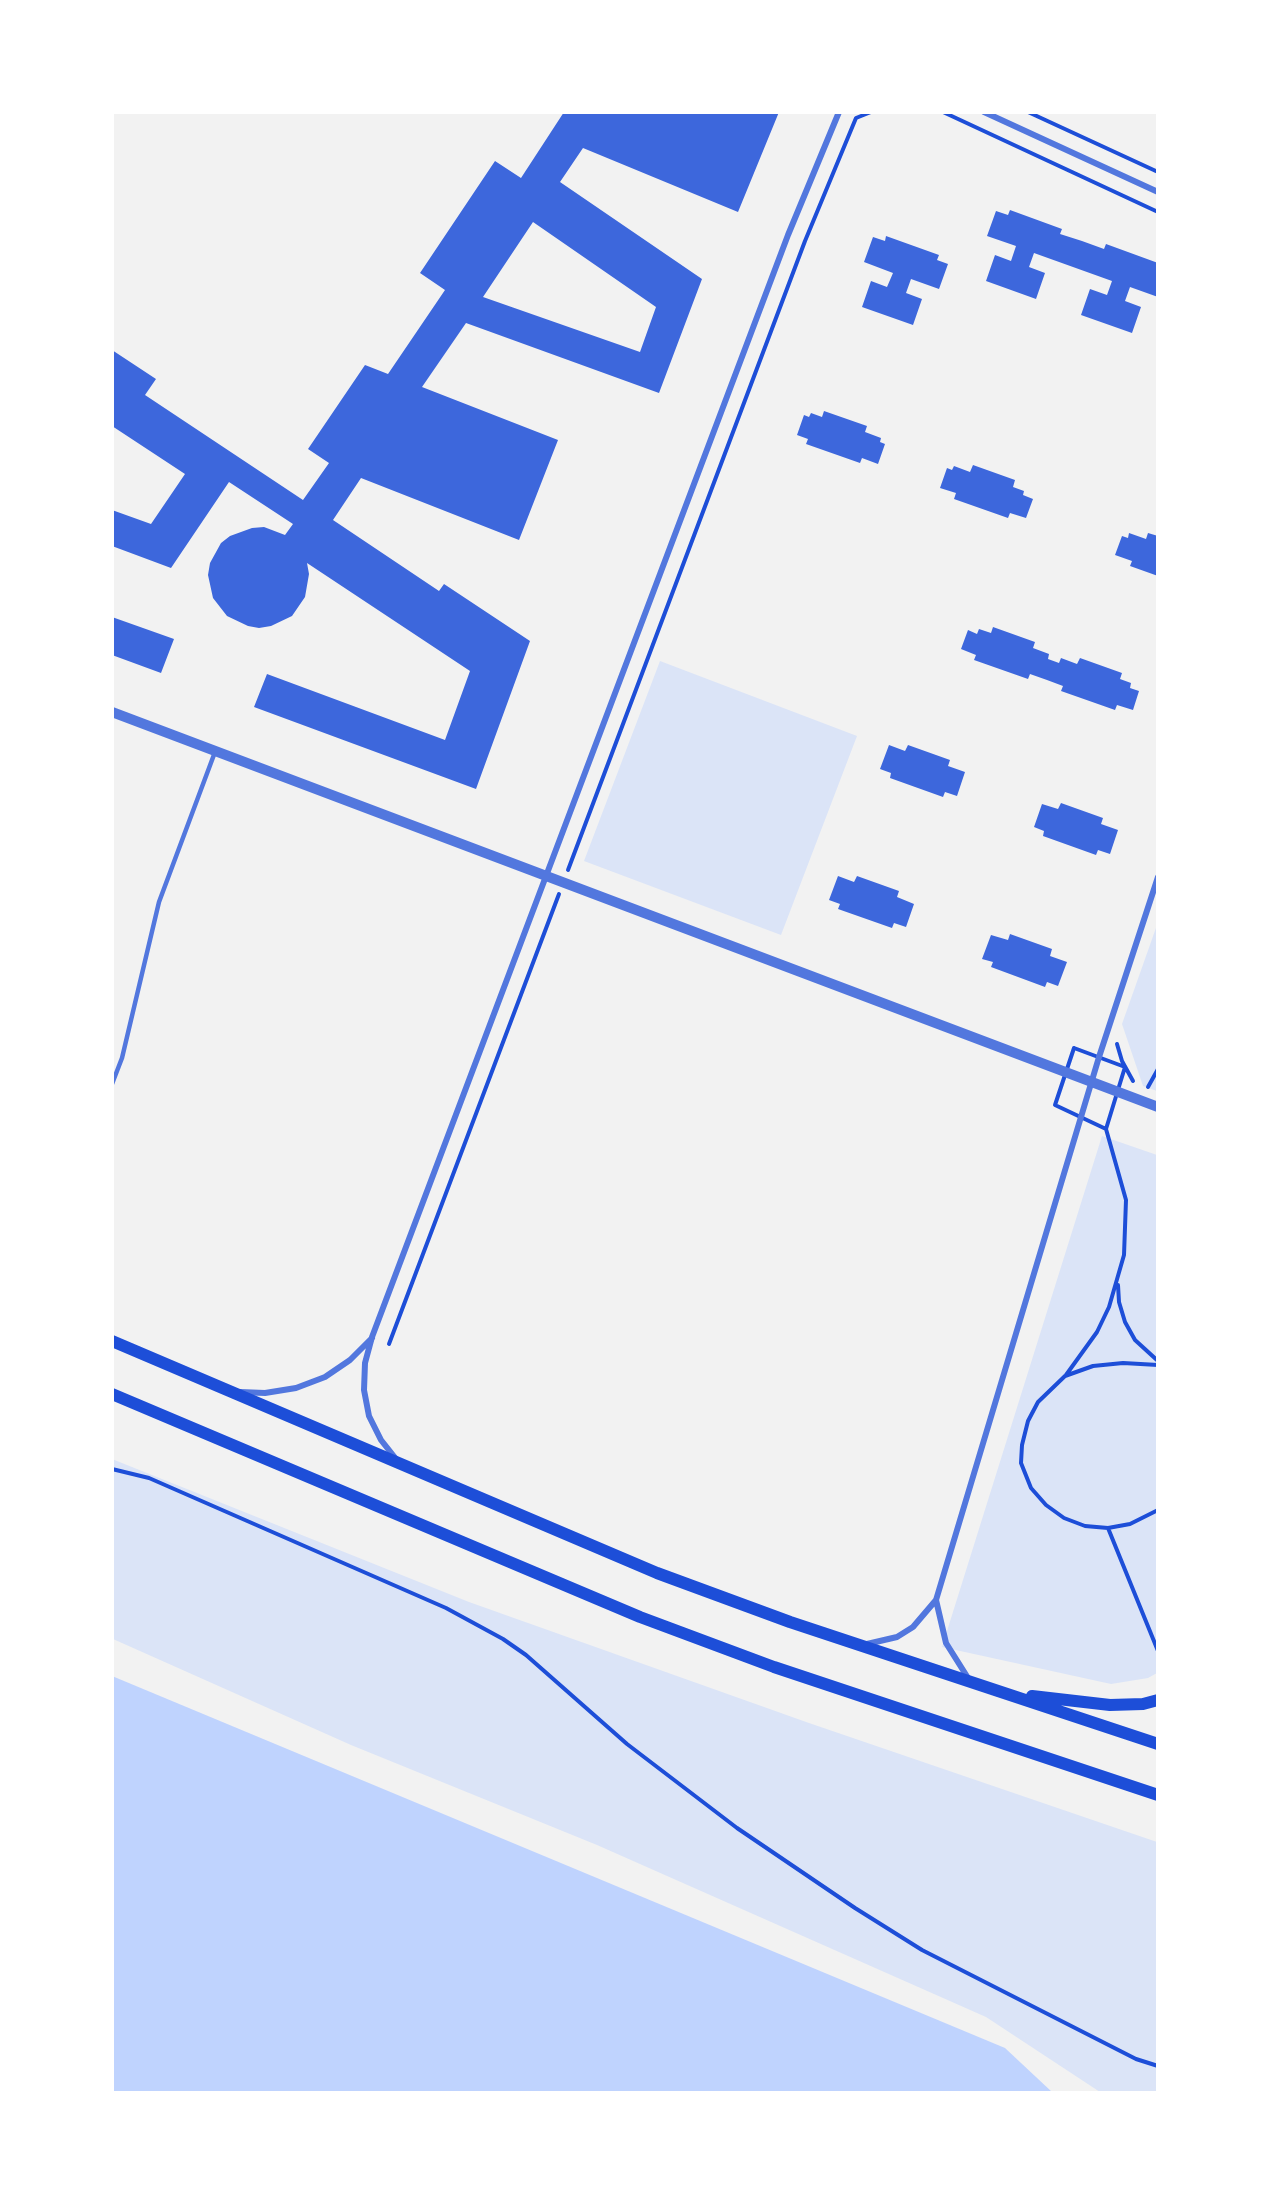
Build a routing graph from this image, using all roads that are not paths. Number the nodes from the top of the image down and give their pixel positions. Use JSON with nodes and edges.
{"nodes":[{"id":1,"x":839,"y":112,"type":"edge"},
{"id":2,"x":984,"y":112,"type":"edge"},
{"id":3,"x":1158,"y":192,"type":"edge"},
{"id":4,"x":112,"y":712,"type":"edge"},
{"id":5,"x":216,"y":751,"type":"junction"},
{"id":6,"x":547,"y":876,"type":"junction"},
{"id":7,"x":1158,"y":877,"type":"edge"},
{"id":8,"x":1092,"y":1082,"type":"junction"},
{"id":9,"x":112,"y":1084,"type":"edge"},
{"id":10,"x":1158,"y":1107,"type":"edge"},
{"id":11,"x":372,"y":1337,"type":"junction"},
{"id":12,"x":112,"y":1341,"type":"edge"},
{"id":13,"x":233,"y":1392,"type":"junction"},
{"id":14,"x":112,"y":1394,"type":"edge"},
{"id":15,"x":398,"y":1461,"type":"junction"},
{"id":16,"x":936,"y":1600,"type":"junction"},
{"id":17,"x":862,"y":1645,"type":"junction"},
{"id":18,"x":970,"y":1681,"type":"junction"},
{"id":19,"x":1007,"y":1693,"type":"junction"},
{"id":20,"x":1158,"y":1700,"type":"edge"},
{"id":21,"x":1158,"y":1744,"type":"edge"},
{"id":22,"x":1158,"y":1795,"type":"edge"}],
"edges":[{"from":1,"to":6,"type":"street"},
{"from":2,"to":3,"type":"street"},
{"from":4,"to":5,"type":"street"},
{"from":5,"to":6,"type":"street"},
{"from":5,"to":9,"type":"lane"},
{"from":6,"to":8,"type":"street"},
{"from":6,"to":11,"type":"street"},
{"from":7,"to":8,"type":"street"},
{"from":8,"to":10,"type":"street"},
{"from":8,"to":16,"type":"street"},
{"from":11,"to":13,"type":"street"},
{"from":11,"to":15,"type":"street"},
{"from":12,"to":13,"type":"main road"},
{"from":13,"to":15,"type":"main road"},
{"from":14,"to":22,"type":"main road"},
{"from":15,"to":17,"type":"main road"},
{"from":16,"to":17,"type":"street"},
{"from":16,"to":18,"type":"street"},
{"from":17,"to":18,"type":"main road"},
{"from":18,"to":19,"type":"main road"},
{"from":19,"to":20,"type":"main road"},
{"from":19,"to":21,"type":"main road"}]}
